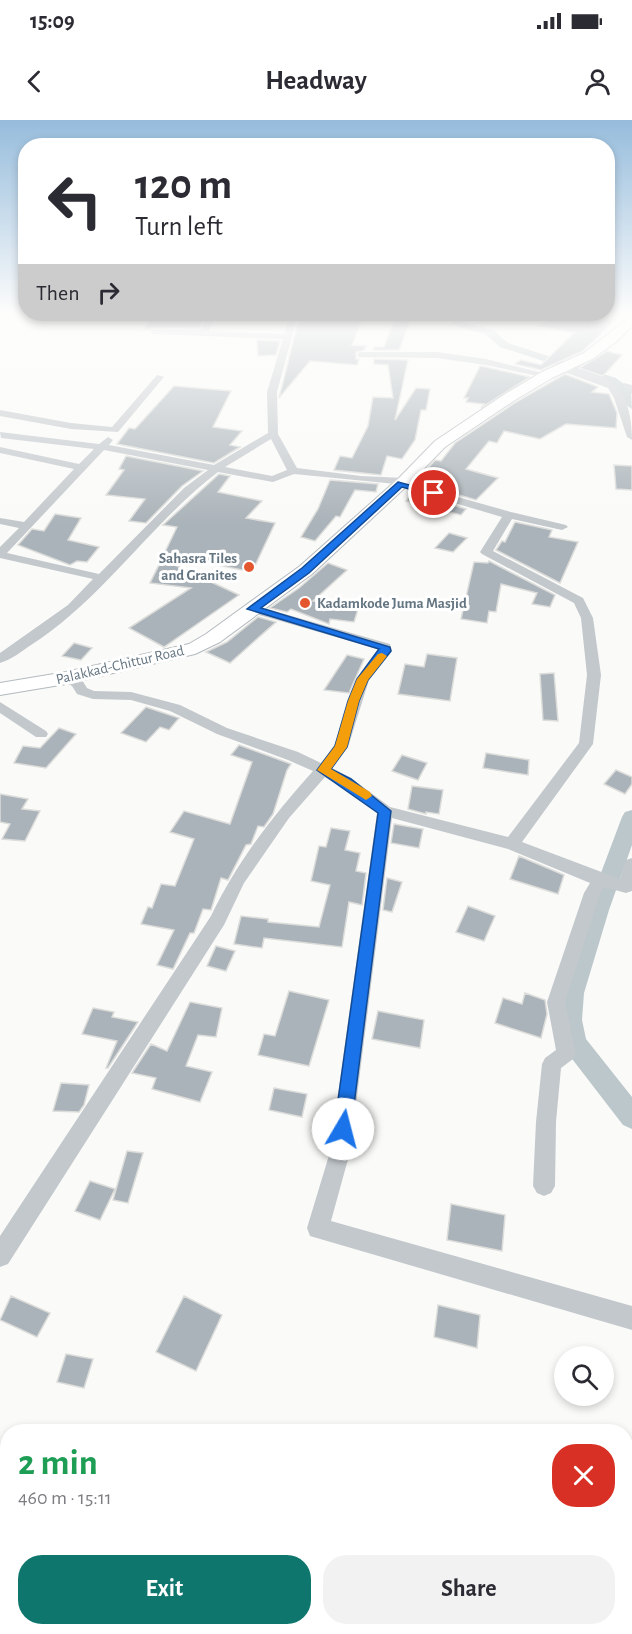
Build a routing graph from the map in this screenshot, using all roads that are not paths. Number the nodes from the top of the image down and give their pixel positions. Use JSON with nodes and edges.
{"nodes":[{"id":1,"x":155,"y":383,"type":"edge"},
{"id":2,"x":274,"y":383,"type":"edge"},
{"id":3,"x":536,"y":383,"type":"edge"},
{"id":4,"x":602,"y":383,"type":"edge"},
{"id":5,"x":0,"y":413,"type":"edge"},
{"id":6,"x":630,"y":426,"type":"edge"},
{"id":7,"x":115,"y":430,"type":"junction"},
{"id":8,"x":273,"y":434,"type":"junction"},
{"id":9,"x":1,"y":435,"type":"edge"},
{"id":10,"x":632,"y":437,"type":"edge"},
{"id":11,"x":102,"y":447,"type":"junction"},
{"id":12,"x":0,"y":450,"type":"edge"},
{"id":13,"x":218,"y":467,"type":"junction"},
{"id":14,"x":82,"y":468,"type":"junction"},
{"id":15,"x":293,"y":471,"type":"junction"},
{"id":16,"x":402,"y":482,"type":"junction"},
{"id":17,"x":510,"y":515,"type":"junction"},
{"id":18,"x":0,"y":521,"type":"edge"},
{"id":19,"x":27,"y":526,"type":"junction"},
{"id":20,"x":562,"y":527,"type":"dead end"},
{"id":21,"x":0,"y":555,"type":"edge"},
{"id":22,"x":103,"y":578,"type":"junction"},
{"id":23,"x":253,"y":609,"type":"junction"},
{"id":24,"x":0,"y":659,"type":"edge"},
{"id":25,"x":66,"y":678,"type":"junction"},
{"id":26,"x":0,"y":689,"type":"edge"},
{"id":27,"x":0,"y":706,"type":"edge"},
{"id":28,"x":41,"y":734,"type":"dead end"},
{"id":29,"x":323,"y":770,"type":"junction"},
{"id":30,"x":385,"y":811,"type":"junction"},
{"id":31,"x":512,"y":844,"type":"junction"},
{"id":32,"x":632,"y":864,"type":"edge"},
{"id":33,"x":600,"y":880,"type":"junction"},
{"id":34,"x":544,"y":1186,"type":"dead end"},
{"id":35,"x":0,"y":1256,"type":"edge"},
{"id":36,"x":632,"y":1318,"type":"edge"}],
"edges":[{"from":1,"to":7,"type":"street"},
{"from":2,"to":8,"type":"street"},
{"from":3,"to":16,"type":"main road","name":"Palakkad-Chittur Road"},
{"from":4,"to":6,"type":"street"},
{"from":5,"to":7,"type":"street"},
{"from":6,"to":10,"type":"street"},
{"from":7,"to":11,"type":"street"},
{"from":8,"to":13,"type":"street"},
{"from":8,"to":15,"type":"street"},
{"from":9,"to":11,"type":"street"},
{"from":11,"to":13,"type":"street"},
{"from":11,"to":14,"type":"street"},
{"from":12,"to":14,"type":"street"},
{"from":13,"to":15,"type":"street"},
{"from":13,"to":22,"type":"street"},
{"from":14,"to":19,"type":"street"},
{"from":15,"to":16,"type":"street"},
{"from":16,"to":17,"type":"street"},
{"from":16,"to":23,"type":"main road","name":"Palakkad-Chittur Road"},
{"from":17,"to":20,"type":"street"},
{"from":17,"to":31,"type":"street"},
{"from":18,"to":19,"type":"street"},
{"from":19,"to":21,"type":"street"},
{"from":21,"to":22,"type":"street"},
{"from":22,"to":24,"type":"street"},
{"from":23,"to":25,"type":"main road","name":"Palakkad-Chittur Road"},
{"from":23,"to":29,"type":"street"},
{"from":25,"to":26,"type":"main road","name":"Palakkad-Chittur Road"},
{"from":25,"to":29,"type":"street"},
{"from":27,"to":28,"type":"street"},
{"from":29,"to":30,"type":"street"},
{"from":29,"to":35,"type":"street"},
{"from":30,"to":31,"type":"street"},
{"from":30,"to":36,"type":"street"},
{"from":31,"to":33,"type":"street"},
{"from":32,"to":33,"type":"street"},
{"from":33,"to":34,"type":"street"}]}
